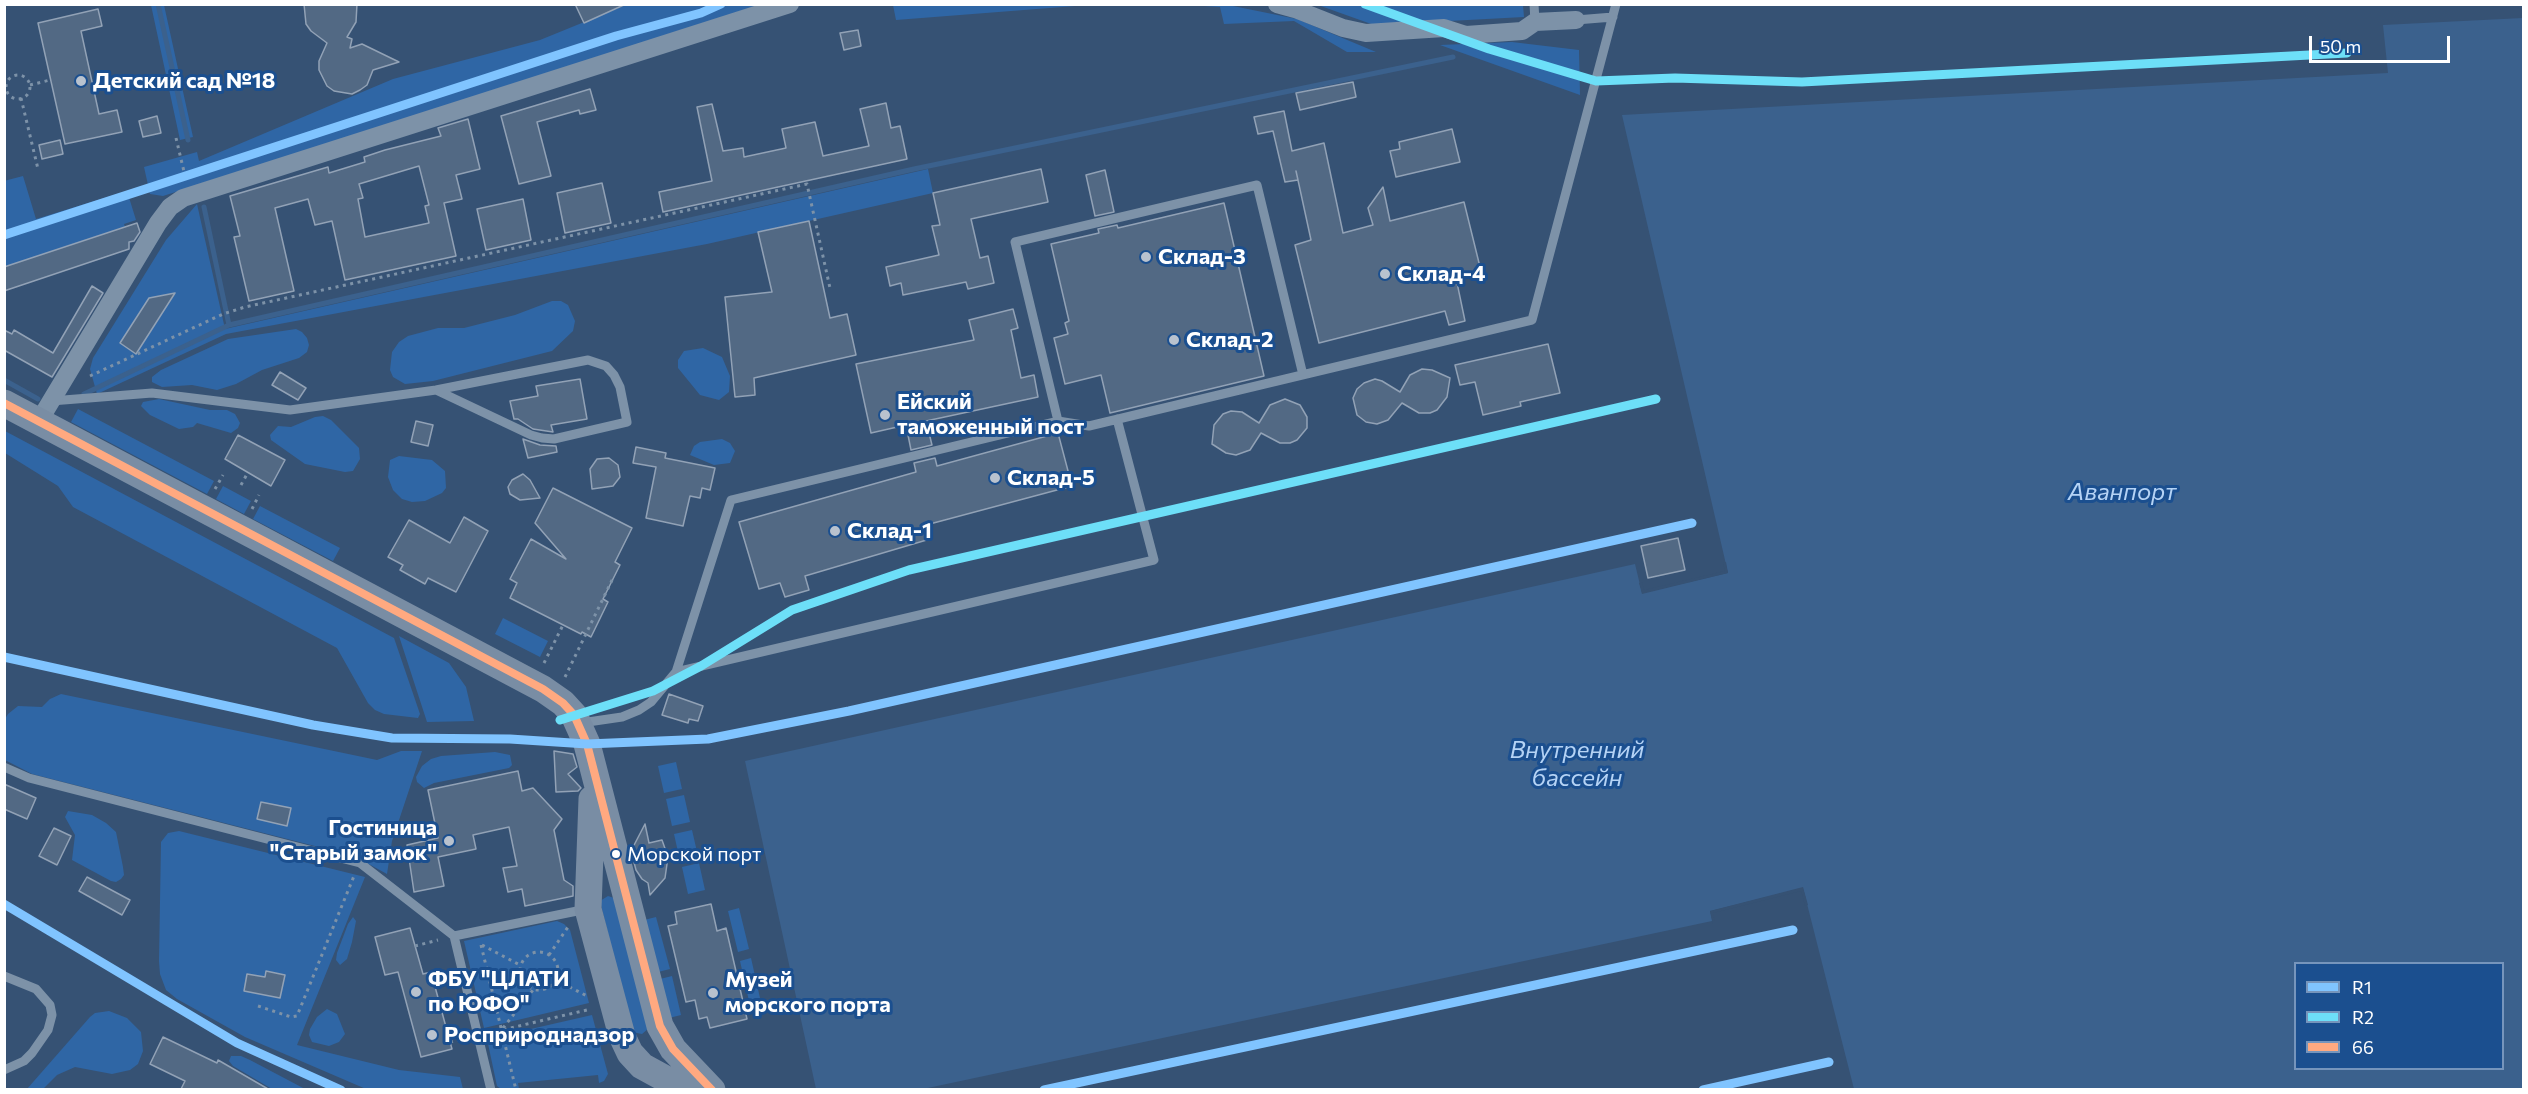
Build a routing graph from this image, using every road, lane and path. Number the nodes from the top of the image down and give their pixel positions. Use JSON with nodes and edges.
{"nodes":[{"id":1,"x":790,"y":4,"type":"edge"},
{"id":2,"x":1277,"y":4,"type":"edge"},
{"id":3,"x":1616,"y":4,"type":"edge"},
{"id":4,"x":1535,"y":13,"type":"edge"},
{"id":5,"x":1613,"y":17,"type":"junction"},
{"id":6,"x":1576,"y":20,"type":"joint"},
{"id":7,"x":50,"y":80,"type":"dead end"},
{"id":8,"x":30,"y":85,"type":"junction"},
{"id":9,"x":21,"y":98,"type":"junction"},
{"id":10,"x":176,"y":138,"type":"dead end"},
{"id":11,"x":38,"y":169,"type":"dead end"},
{"id":12,"x":190,"y":195,"type":"junction"},
{"id":13,"x":830,"y":288,"type":"dead end"},
{"id":14,"x":1303,"y":375,"type":"junction"},
{"id":15,"x":90,"y":376,"type":"dead end"},
{"id":16,"x":436,"y":390,"type":"junction"},
{"id":17,"x":4,"y":403,"type":"edge"},
{"id":18,"x":45,"y":411,"type":"junction"},
{"id":19,"x":1117,"y":419,"type":"junction"},
{"id":20,"x":1058,"y":421,"type":"junction"},
{"id":21,"x":247,"y":474,"type":"dead end"},
{"id":22,"x":223,"y":475,"type":"dead end"},
{"id":23,"x":241,"y":485,"type":"dead end"},
{"id":24,"x":214,"y":491,"type":"dead end"},
{"id":25,"x":259,"y":495,"type":"dead end"},
{"id":26,"x":251,"y":511,"type":"dead end"},
{"id":27,"x":615,"y":576,"type":"dead end"},
{"id":28,"x":563,"y":625,"type":"dead end"},
{"id":29,"x":539,"y":672,"type":"dead end"},
{"id":30,"x":676,"y":672,"type":"junction"},
{"id":31,"x":562,"y":684,"type":"dead end"},
{"id":32,"x":578,"y":724,"type":"junction"},
{"id":33,"x":4,"y":767,"type":"edge"},
{"id":34,"x":593,"y":768,"type":"junction"},
{"id":35,"x":360,"y":863,"type":"junction"},
{"id":36,"x":579,"y":917,"type":"junction"},
{"id":37,"x":454,"y":936,"type":"junction"},
{"id":38,"x":424,"y":944,"type":"dead end"},
{"id":39,"x":415,"y":946,"type":"dead end"},
{"id":40,"x":549,"y":955,"type":"junction"},
{"id":41,"x":520,"y":965,"type":"junction"},
{"id":42,"x":4,"y":976,"type":"edge"},
{"id":43,"x":556,"y":980,"type":"junction"},
{"id":44,"x":533,"y":990,"type":"junction"},
{"id":45,"x":602,"y":1001,"type":"junction"},
{"id":46,"x":258,"y":1006,"type":"dead end"},
{"id":47,"x":502,"y":1030,"type":"junction"},
{"id":48,"x":478,"y":1035,"type":"junction"},
{"id":49,"x":450,"y":1042,"type":"dead end"},
{"id":50,"x":4,"y":1070,"type":"edge"},
{"id":51,"x":491,"y":1089,"type":"edge"},
{"id":52,"x":516,"y":1089,"type":"edge"},
{"id":53,"x":686,"y":1089,"type":"edge"},
{"id":54,"x":712,"y":1089,"type":"edge"}],
"edges":[{"from":1,"to":12,"type":"street"},
{"from":2,"to":4,"type":"street"},
{"from":3,"to":5,"type":"lane"},
{"from":4,"to":6,"type":"street"},
{"from":5,"to":6,"type":"lane"},
{"from":5,"to":14,"type":"lane"},
{"from":7,"to":8,"type":"path"},
{"from":8,"to":9,"type":"path"},
{"from":8,"to":9,"type":"path"},
{"from":9,"to":11,"type":"path"},
{"from":10,"to":12,"type":"path"},
{"from":12,"to":18,"type":"street"},
{"from":13,"to":15,"type":"path"},
{"from":14,"to":19,"type":"lane"},
{"from":14,"to":20,"type":"lane"},
{"from":16,"to":16,"type":"lane"},
{"from":16,"to":18,"type":"lane"},
{"from":17,"to":18,"type":"street"},
{"from":18,"to":32,"type":"street"},
{"from":19,"to":20,"type":"lane"},
{"from":19,"to":30,"type":"lane"},
{"from":20,"to":30,"type":"lane"},
{"from":21,"to":23,"type":"path"},
{"from":22,"to":24,"type":"path"},
{"from":25,"to":26,"type":"path"},
{"from":27,"to":31,"type":"path"},
{"from":28,"to":29,"type":"path"},
{"from":30,"to":32,"type":"lane"},
{"from":32,"to":34,"type":"street"},
{"from":33,"to":35,"type":"lane"},
{"from":34,"to":36,"type":"street"},
{"from":34,"to":54,"type":"street"},
{"from":35,"to":37,"type":"lane"},
{"from":35,"to":46,"type":"path"},
{"from":36,"to":37,"type":"lane"},
{"from":36,"to":40,"type":"path"},
{"from":36,"to":45,"type":"street"},
{"from":37,"to":48,"type":"lane"},
{"from":38,"to":39,"type":"path"},
{"from":40,"to":41,"type":"path"},
{"from":40,"to":43,"type":"path"},
{"from":41,"to":44,"type":"path"},
{"from":41,"to":47,"type":"path"},
{"from":42,"to":50,"type":"lane"},
{"from":43,"to":44,"type":"path"},
{"from":43,"to":45,"type":"path"},
{"from":44,"to":47,"type":"path"},
{"from":45,"to":47,"type":"path"},
{"from":45,"to":53,"type":"street"},
{"from":47,"to":48,"type":"path"},
{"from":47,"to":52,"type":"path"},
{"from":48,"to":49,"type":"path"},
{"from":48,"to":51,"type":"lane"}]}
